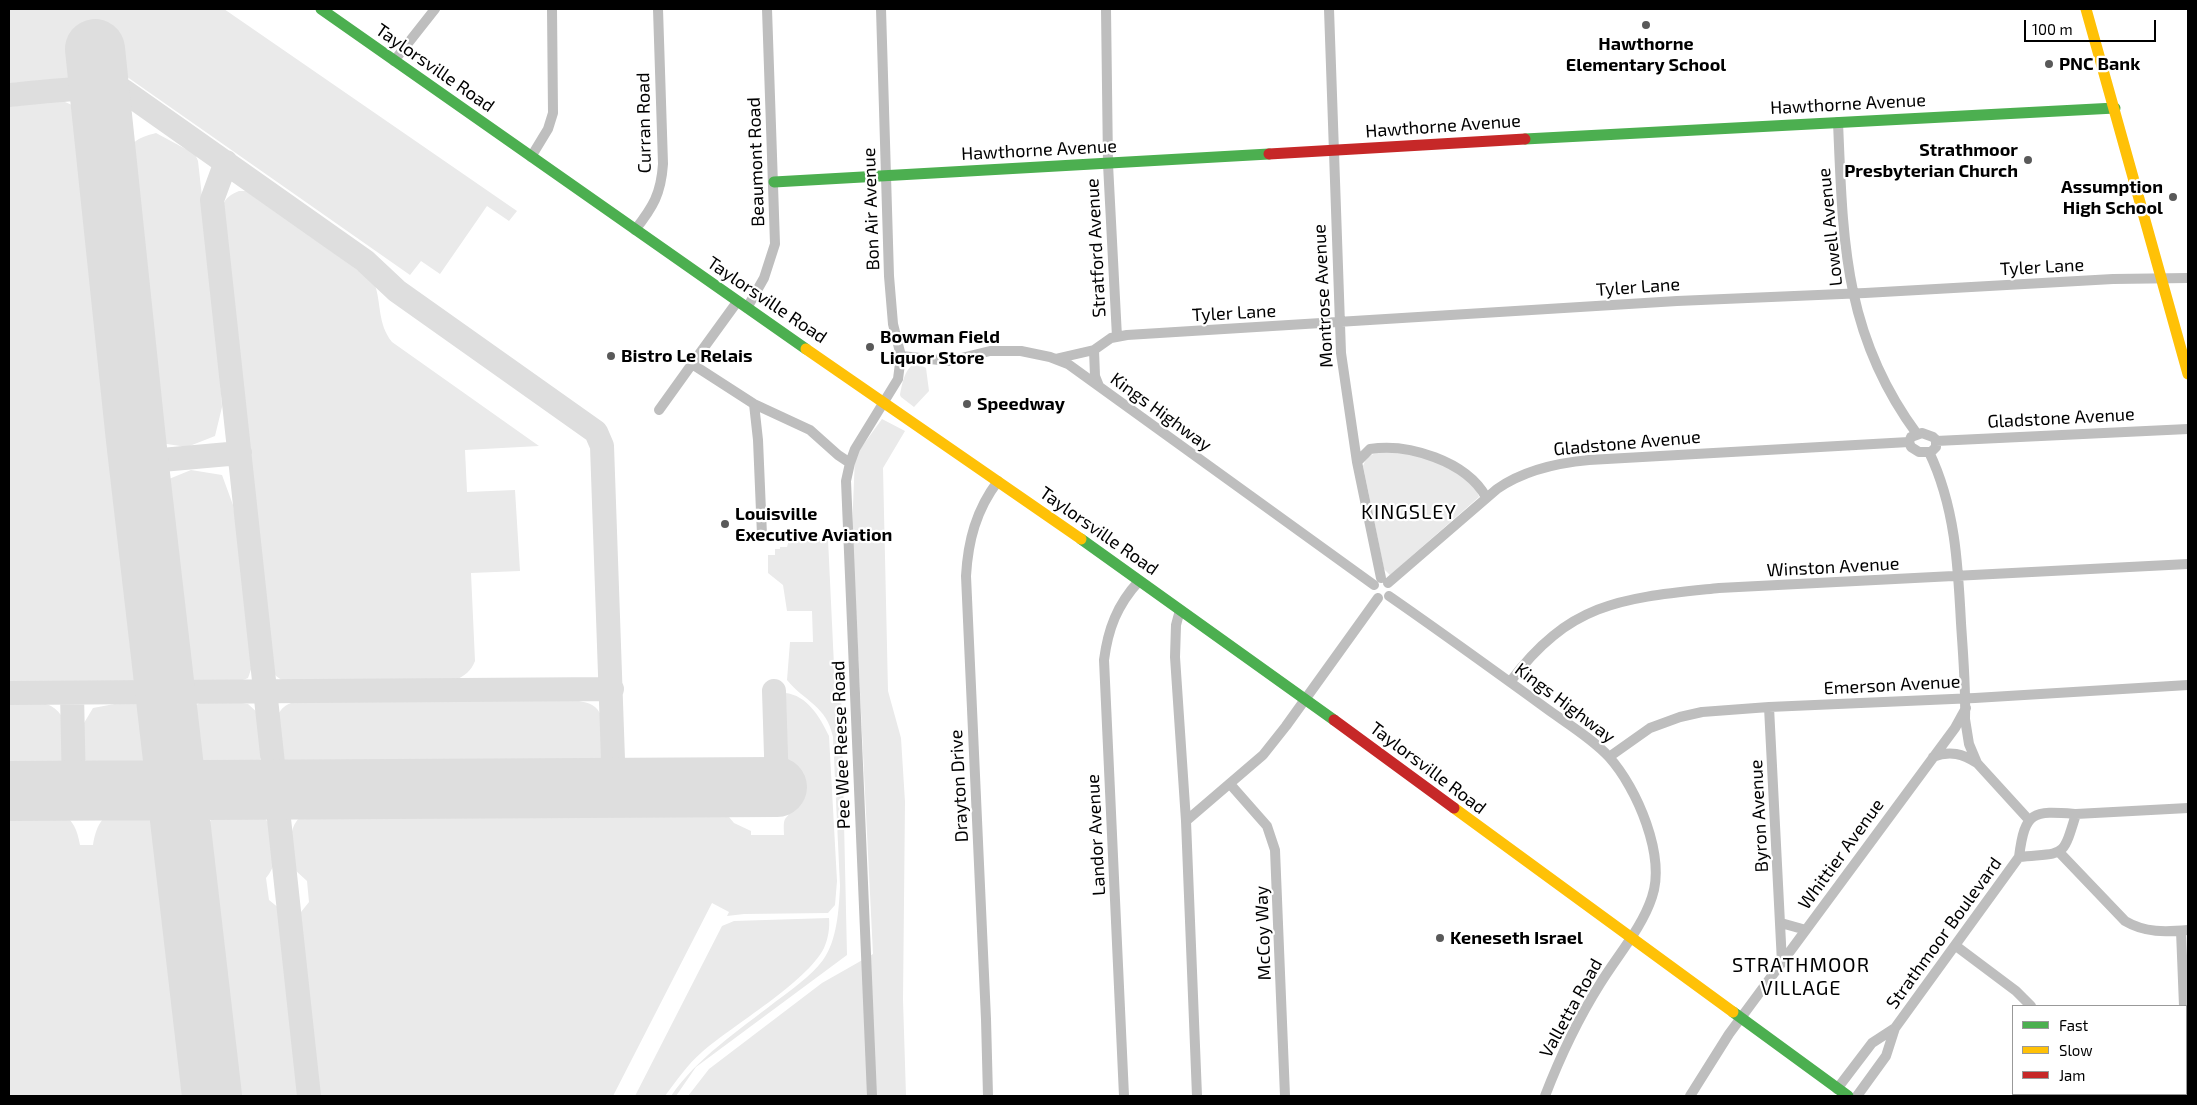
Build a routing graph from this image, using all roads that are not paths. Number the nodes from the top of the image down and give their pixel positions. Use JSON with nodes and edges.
{"nodes":[{"id":1,"x":321,"y":9,"type":"edge"},
{"id":2,"x":435,"y":9,"type":"edge"},
{"id":3,"x":552,"y":9,"type":"edge"},
{"id":4,"x":658,"y":9,"type":"edge"},
{"id":5,"x":767,"y":9,"type":"edge"},
{"id":6,"x":881,"y":9,"type":"edge"},
{"id":7,"x":1106,"y":9,"type":"edge"},
{"id":8,"x":1329,"y":9,"type":"edge"},
{"id":9,"x":2086,"y":9,"type":"edge"},
{"id":10,"x":394,"y":60,"type":"junction"},
{"id":11,"x":2115,"y":108,"type":"junction"},
{"id":12,"x":1838,"y":122,"type":"junction"},
{"id":13,"x":1332,"y":151,"type":"junction"},
{"id":14,"x":532,"y":157,"type":"junction"},
{"id":15,"x":1108,"y":164,"type":"junction"},
{"id":16,"x":885,"y":177,"type":"junction"},
{"id":17,"x":774,"y":182,"type":"junction"},
{"id":18,"x":635,"y":230,"type":"junction"},
{"id":19,"x":2162,"y":278,"type":"junction"},
{"id":20,"x":2188,"y":278,"type":"edge"},
{"id":21,"x":1853,"y":294,"type":"junction"},
{"id":22,"x":742,"y":305,"type":"junction"},
{"id":23,"x":1339,"y":323,"type":"junction"},
{"id":24,"x":1117,"y":336,"type":"junction"},
{"id":25,"x":1094,"y":350,"type":"junction"},
{"id":26,"x":901,"y":356,"type":"junction"},
{"id":27,"x":1055,"y":359,"type":"junction"},
{"id":28,"x":692,"y":364,"type":"junction"},
{"id":29,"x":2188,"y":374,"type":"edge"},
{"id":30,"x":1100,"y":387,"type":"junction"},
{"id":31,"x":884,"y":402,"type":"junction"},
{"id":32,"x":754,"y":404,"type":"junction"},
{"id":33,"x":659,"y":410,"type":"dead end"},
{"id":34,"x":2188,"y":429,"type":"edge"},
{"id":35,"x":1917,"y":434,"type":"junction"},
{"id":36,"x":1353,"y":438,"type":"junction"},
{"id":37,"x":1936,"y":441,"type":"junction"},
{"id":38,"x":1909,"y":442,"type":"junction"},
{"id":39,"x":1370,"y":449,"type":"junction"},
{"id":40,"x":1929,"y":452,"type":"junction"},
{"id":41,"x":1358,"y":462,"type":"junction"},
{"id":42,"x":850,"y":464,"type":"junction"},
{"id":43,"x":998,"y":481,"type":"junction"},
{"id":44,"x":1486,"y":497,"type":"junction"},
{"id":45,"x":762,"y":535,"type":"dead end"},
{"id":46,"x":2188,"y":564,"type":"edge"},
{"id":47,"x":1958,"y":577,"type":"junction"},
{"id":48,"x":1138,"y":581,"type":"junction"},
{"id":49,"x":1381,"y":582,"type":"junction"},
{"id":50,"x":1389,"y":596,"type":"junction"},
{"id":51,"x":1378,"y":598,"type":"junction"},
{"id":52,"x":1180,"y":610,"type":"junction"},
{"id":53,"x":1510,"y":682,"type":"junction"},
{"id":54,"x":2188,"y":685,"type":"edge"},
{"id":55,"x":1306,"y":699,"type":"junction"},
{"id":56,"x":1965,"y":703,"type":"junction"},
{"id":57,"x":1769,"y":707,"type":"junction"},
{"id":58,"x":1609,"y":757,"type":"junction"},
{"id":59,"x":1932,"y":758,"type":"junction"},
{"id":60,"x":1977,"y":763,"type":"junction"},
{"id":61,"x":1230,"y":784,"type":"junction"},
{"id":62,"x":2188,"y":808,"type":"edge"},
{"id":63,"x":2076,"y":814,"type":"junction"},
{"id":64,"x":2029,"y":820,"type":"junction"},
{"id":65,"x":1186,"y":821,"type":"junction"},
{"id":66,"x":2059,"y":852,"type":"junction"},
{"id":67,"x":2019,"y":857,"type":"junction"},
{"id":68,"x":1781,"y":923,"type":"junction"},
{"id":69,"x":1806,"y":930,"type":"junction"},
{"id":70,"x":2185,"y":931,"type":"edge"},
{"id":71,"x":1630,"y":937,"type":"junction"},
{"id":72,"x":1956,"y":946,"type":"junction"},
{"id":73,"x":1782,"y":963,"type":"junction"},
{"id":74,"x":2030,"y":1005,"type":"edge"},
{"id":75,"x":2184,"y":1005,"type":"edge"},
{"id":76,"x":1740,"y":1018,"type":"junction"},
{"id":77,"x":1895,"y":1028,"type":"junction"},
{"id":78,"x":2187,"y":1056,"type":"edge"},
{"id":79,"x":1843,"y":1094,"type":"edge"},
{"id":80,"x":872,"y":1096,"type":"edge"},
{"id":81,"x":988,"y":1096,"type":"edge"},
{"id":82,"x":1124,"y":1096,"type":"edge"},
{"id":83,"x":1197,"y":1096,"type":"edge"},
{"id":84,"x":1285,"y":1096,"type":"edge"},
{"id":85,"x":1545,"y":1096,"type":"edge"},
{"id":86,"x":1690,"y":1096,"type":"edge"},
{"id":87,"x":1857,"y":1096,"type":"edge"},
{"id":88,"x":2188,"y":1096,"type":"edge"}],
"edges":[{"from":1,"to":10,"type":"main road","name":"Taylorsville Road"},
{"from":2,"to":10,"type":"street"},
{"from":3,"to":14,"type":"street"},
{"from":4,"to":18,"type":"street","name":"Curran Road"},
{"from":5,"to":17,"type":"street","name":"Beaumont Road"},
{"from":6,"to":16,"type":"street","name":"Bon Air Avenue"},
{"from":7,"to":15,"type":"street","name":"Stratford Avenue"},
{"from":8,"to":13,"type":"street","name":"Montrose Avenue"},
{"from":9,"to":11,"type":"main road"},
{"from":10,"to":14,"type":"main road","name":"Taylorsville Road"},
{"from":11,"to":12,"type":"main road","name":"Hawthorne Avenue"},
{"from":11,"to":19,"type":"main road"},
{"from":12,"to":13,"type":"main road","name":"Hawthorne Avenue"},
{"from":12,"to":21,"type":"street","name":"Lowell Avenue"},
{"from":13,"to":15,"type":"main road","name":"Hawthorne Avenue"},
{"from":13,"to":23,"type":"street","name":"Montrose Avenue"},
{"from":14,"to":18,"type":"main road","name":"Taylorsville Road"},
{"from":15,"to":16,"type":"main road","name":"Hawthorne Avenue"},
{"from":15,"to":24,"type":"street","name":"Stratford Avenue"},
{"from":16,"to":17,"type":"main road","name":"Hawthorne Avenue"},
{"from":16,"to":26,"type":"street","name":"Bon Air Avenue"},
{"from":17,"to":22,"type":"street","name":"Beaumont Road"},
{"from":18,"to":22,"type":"main road","name":"Taylorsville Road"},
{"from":19,"to":20,"type":"street","name":"Tyler Lane"},
{"from":19,"to":21,"type":"street","name":"Tyler Lane"},
{"from":19,"to":29,"type":"main road"},
{"from":21,"to":23,"type":"street","name":"Tyler Lane"},
{"from":21,"to":35,"type":"street","name":"Lowell Avenue"},
{"from":22,"to":28,"type":"street","name":"Beaumont Road"},
{"from":22,"to":31,"type":"main road","name":"Taylorsville Road"},
{"from":23,"to":24,"type":"street","name":"Tyler Lane"},
{"from":23,"to":36,"type":"street","name":"Montrose Avenue"},
{"from":24,"to":25,"type":"street","name":"Tyler Lane"},
{"from":25,"to":27,"type":"street","name":"Tyler Lane"},
{"from":25,"to":30,"type":"street"},
{"from":26,"to":27,"type":"street","name":"Kings Highway"},
{"from":26,"to":31,"type":"street","name":"Bon Air Avenue"},
{"from":27,"to":30,"type":"street","name":"Kings Highway"},
{"from":28,"to":32,"type":"street"},
{"from":28,"to":33,"type":"street","name":"Beaumont Road"},
{"from":30,"to":49,"type":"street","name":"Kings Highway"},
{"from":31,"to":42,"type":"street","name":"Pee Wee Reese Road"},
{"from":31,"to":43,"type":"main road","name":"Taylorsville Road"},
{"from":32,"to":42,"type":"street"},
{"from":32,"to":45,"type":"street"},
{"from":34,"to":37,"type":"street","name":"Gladstone Avenue"},
{"from":35,"to":37,"type":"street"},
{"from":35,"to":38,"type":"street"},
{"from":36,"to":39,"type":"street"},
{"from":36,"to":41,"type":"street","name":"Montrose Avenue"},
{"from":37,"to":40,"type":"street"},
{"from":38,"to":40,"type":"street"},
{"from":38,"to":44,"type":"street","name":"Gladstone Avenue"},
{"from":39,"to":41,"type":"street"},
{"from":39,"to":44,"type":"street"},
{"from":40,"to":47,"type":"street"},
{"from":41,"to":49,"type":"street","name":"Montrose Avenue"},
{"from":42,"to":80,"type":"street","name":"Pee Wee Reese Road"},
{"from":43,"to":48,"type":"main road","name":"Taylorsville Road"},
{"from":43,"to":81,"type":"street","name":"Drayton Drive"},
{"from":44,"to":49,"type":"street","name":"Gladstone Avenue"},
{"from":46,"to":47,"type":"street","name":"Winston Avenue"},
{"from":47,"to":53,"type":"street","name":"Winston Avenue"},
{"from":47,"to":56,"type":"street"},
{"from":48,"to":52,"type":"main road","name":"Taylorsville Road"},
{"from":48,"to":82,"type":"street","name":"Landor Avenue"},
{"from":49,"to":50,"type":"street"},
{"from":49,"to":51,"type":"street"},
{"from":50,"to":51,"type":"street"},
{"from":50,"to":53,"type":"street","name":"Kings Highway"},
{"from":51,"to":55,"type":"street"},
{"from":52,"to":55,"type":"main road","name":"Taylorsville Road"},
{"from":52,"to":65,"type":"street"},
{"from":53,"to":58,"type":"street","name":"Kings Highway"},
{"from":54,"to":56,"type":"street","name":"Emerson Avenue"},
{"from":55,"to":61,"type":"street"},
{"from":55,"to":71,"type":"main road","name":"Taylorsville Road"},
{"from":56,"to":57,"type":"street","name":"Emerson Avenue"},
{"from":56,"to":59,"type":"street","name":"Whittier Avenue"},
{"from":56,"to":60,"type":"street"},
{"from":57,"to":58,"type":"street","name":"Emerson Avenue"},
{"from":57,"to":68,"type":"street","name":"Byron Avenue"},
{"from":58,"to":71,"type":"street","name":"Kings Highway"},
{"from":59,"to":60,"type":"street"},
{"from":59,"to":69,"type":"street","name":"Whittier Avenue"},
{"from":60,"to":64,"type":"street"},
{"from":61,"to":65,"type":"street"},
{"from":61,"to":84,"type":"street","name":"McCoy Way"},
{"from":62,"to":63,"type":"street"},
{"from":63,"to":64,"type":"street"},
{"from":63,"to":66,"type":"street"},
{"from":64,"to":67,"type":"street"},
{"from":65,"to":83,"type":"street"},
{"from":66,"to":67,"type":"street"},
{"from":66,"to":70,"type":"street"},
{"from":67,"to":72,"type":"street","name":"Strathmoor Boulevard"},
{"from":68,"to":69,"type":"street"},
{"from":68,"to":73,"type":"street","name":"Byron Avenue"},
{"from":69,"to":73,"type":"street","name":"Whittier Avenue"},
{"from":70,"to":75,"type":"street"},
{"from":71,"to":76,"type":"main road","name":"Taylorsville Road"},
{"from":71,"to":85,"type":"street","name":"Valletta Road"},
{"from":72,"to":74,"type":"street"},
{"from":72,"to":77,"type":"street","name":"Strathmoor Boulevard"},
{"from":73,"to":76,"type":"street","name":"Whittier Avenue"},
{"from":76,"to":79,"type":"main road","name":"Taylorsville Road"},
{"from":76,"to":86,"type":"street","name":"Whittier Avenue"},
{"from":77,"to":79,"type":"street","name":"Strathmoor Boulevard"},
{"from":77,"to":87,"type":"street","name":"Strathmoor Boulevard"},
{"from":78,"to":88,"type":"street"}]}
